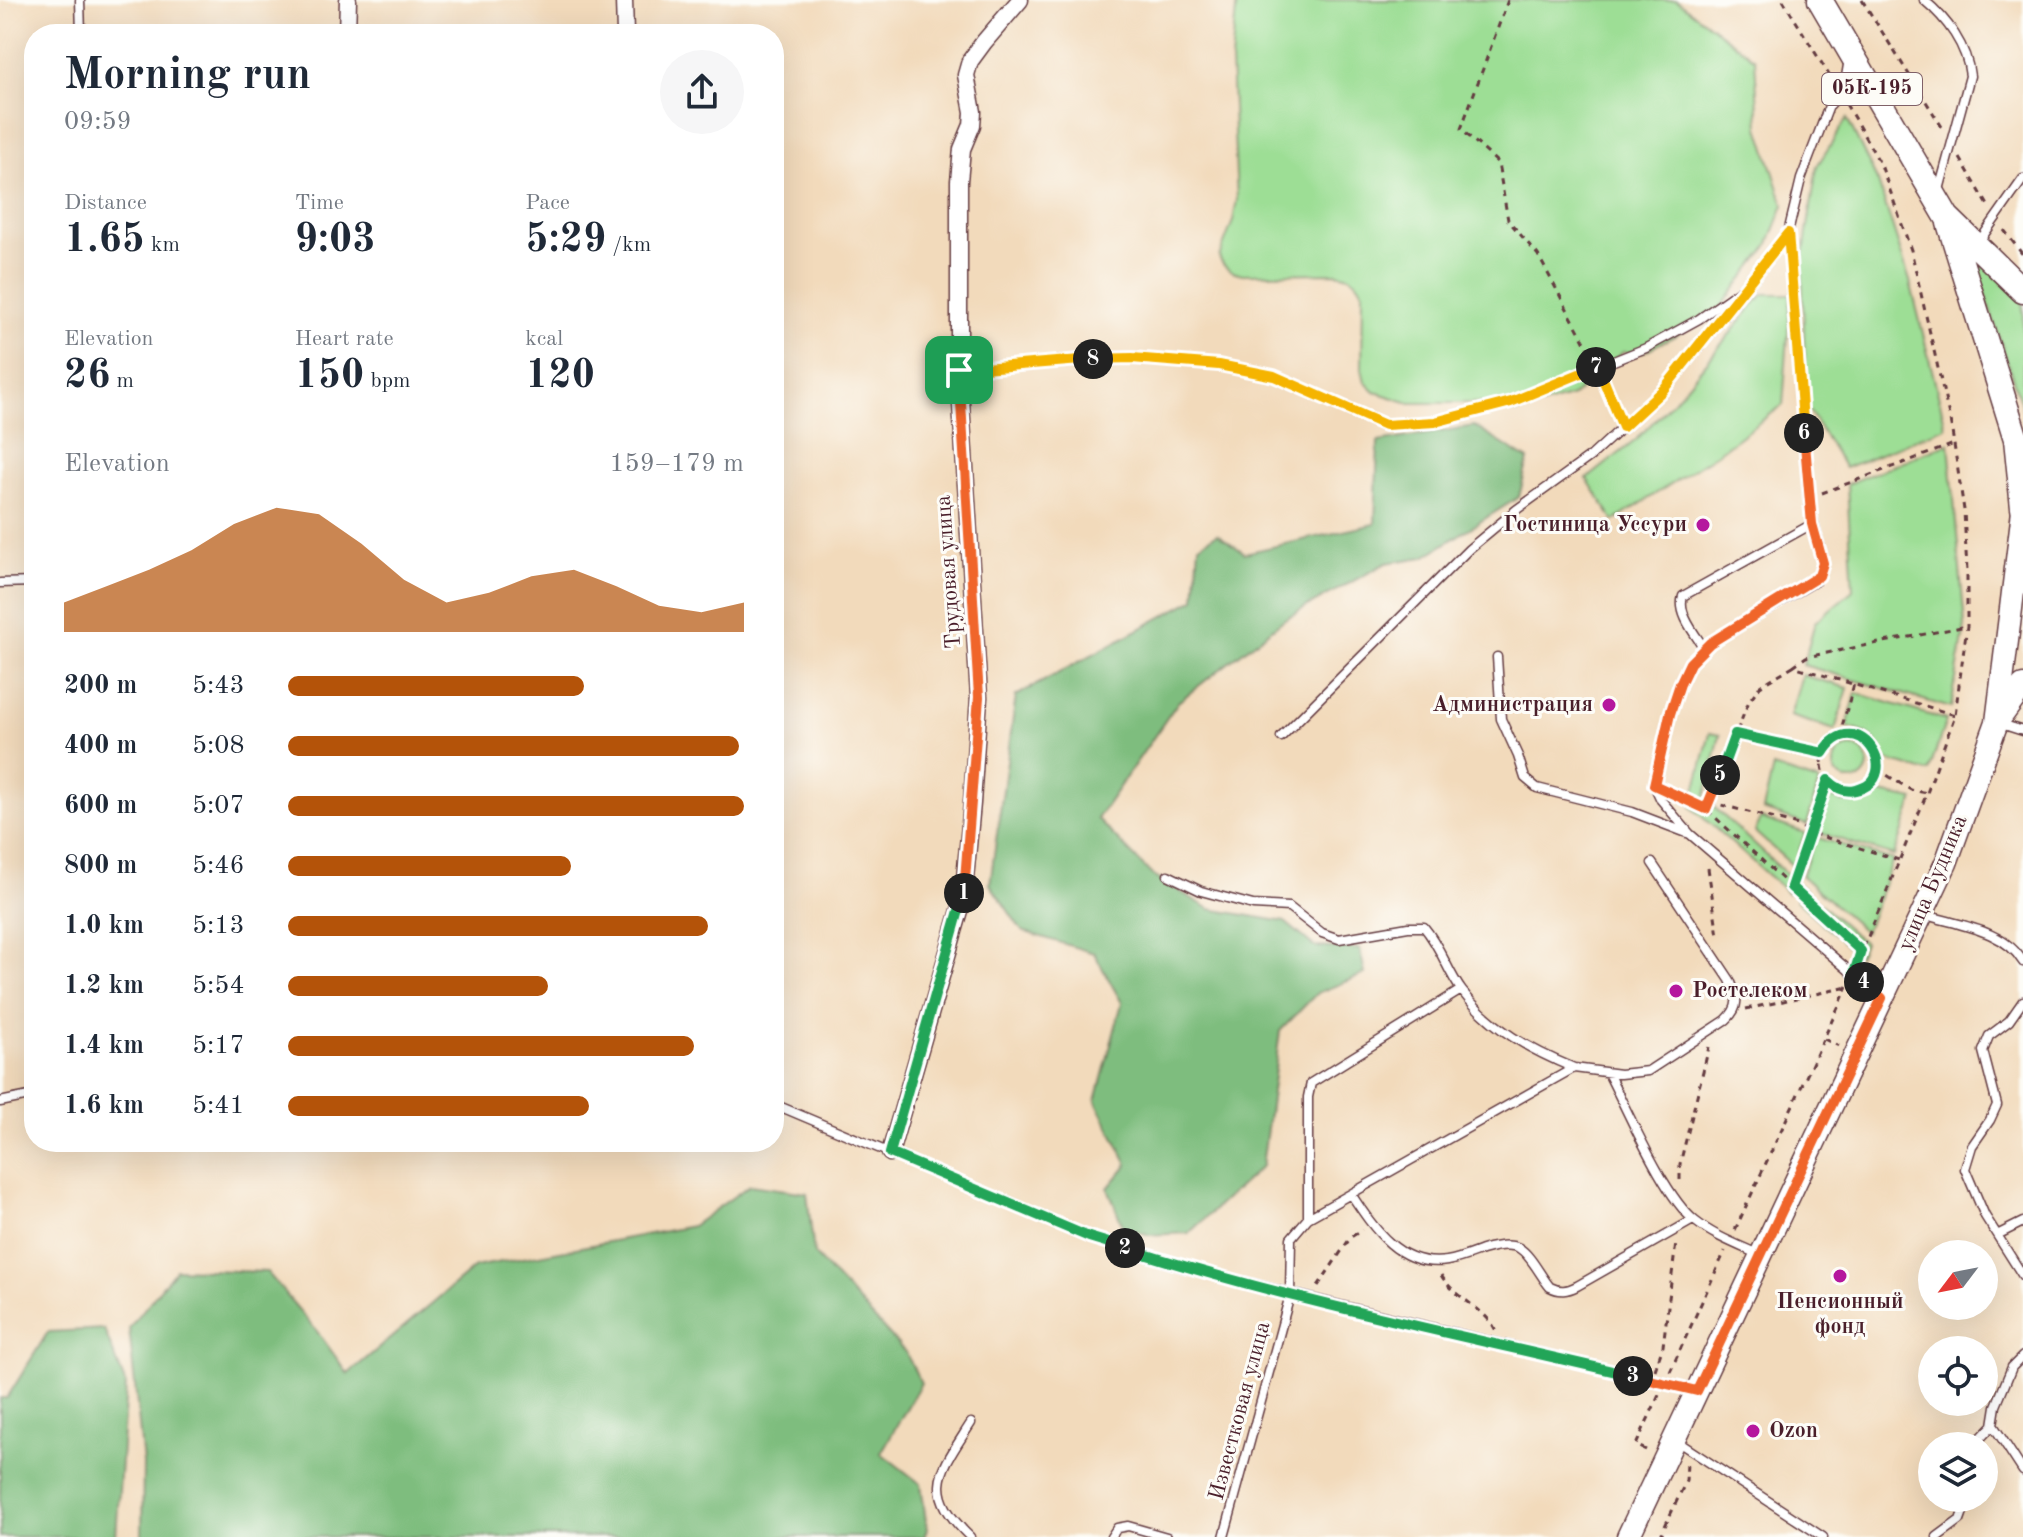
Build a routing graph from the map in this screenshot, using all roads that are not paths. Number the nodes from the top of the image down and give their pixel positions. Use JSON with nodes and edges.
{"nodes":[{"id":1,"x":80,"y":0,"type":"edge"},
{"id":2,"x":348,"y":0,"type":"edge"},
{"id":3,"x":624,"y":0,"type":"edge"},
{"id":4,"x":1020,"y":0,"type":"edge"},
{"id":5,"x":1820,"y":0,"type":"edge"},
{"id":6,"x":1924,"y":0,"type":"edge"},
{"id":7,"x":81,"y":24,"type":"edge"},
{"id":8,"x":347,"y":24,"type":"edge"},
{"id":9,"x":625,"y":24,"type":"edge"},
{"id":10,"x":1850,"y":52,"type":"junction"},
{"id":11,"x":2023,"y":179,"type":"edge"},
{"id":12,"x":1936,"y":198,"type":"junction"},
{"id":13,"x":1788,"y":233,"type":"junction"},
{"id":14,"x":1975,"y":247,"type":"junction"},
{"id":15,"x":1749,"y":284,"type":"junction"},
{"id":16,"x":2023,"y":291,"type":"edge"},
{"id":17,"x":959,"y":370,"type":"junction"},
{"id":18,"x":2023,"y":495,"type":"edge"},
{"id":19,"x":1812,"y":524,"type":"junction"},
{"id":20,"x":24,"y":582,"type":"edge"},
{"id":21,"x":0,"y":583,"type":"edge"},
{"id":22,"x":1704,"y":648,"type":"junction"},
{"id":23,"x":1497,"y":657,"type":"dead end"},
{"id":24,"x":2023,"y":686,"type":"edge"},
{"id":25,"x":1997,"y":722,"type":"junction"},
{"id":26,"x":2023,"y":731,"type":"edge"},
{"id":27,"x":1281,"y":737,"type":"dead end"},
{"id":28,"x":1690,"y":834,"type":"junction"},
{"id":29,"x":1652,"y":863,"type":"dead end"},
{"id":30,"x":1168,"y":875,"type":"dead end"},
{"id":31,"x":1922,"y":913,"type":"junction"},
{"id":32,"x":2023,"y":962,"type":"edge"},
{"id":33,"x":1461,"y":990,"type":"junction"},
{"id":34,"x":1882,"y":998,"type":"junction"},
{"id":35,"x":2023,"y":1001,"type":"edge"},
{"id":36,"x":1574,"y":1068,"type":"junction"},
{"id":37,"x":1608,"y":1073,"type":"junction"},
{"id":38,"x":24,"y":1097,"type":"edge"},
{"id":39,"x":0,"y":1102,"type":"edge"},
{"id":40,"x":784,"y":1108,"type":"edge"},
{"id":41,"x":890,"y":1153,"type":"junction"},
{"id":42,"x":1351,"y":1194,"type":"junction"},
{"id":43,"x":1308,"y":1218,"type":"junction"},
{"id":44,"x":1693,"y":1220,"type":"junction"},
{"id":45,"x":2023,"y":1222,"type":"edge"},
{"id":46,"x":1997,"y":1235,"type":"junction"},
{"id":47,"x":1761,"y":1255,"type":"junction"},
{"id":48,"x":2023,"y":1276,"type":"edge"},
{"id":49,"x":1290,"y":1295,"type":"junction"},
{"id":50,"x":2023,"y":1356,"type":"edge"},
{"id":51,"x":1697,"y":1391,"type":"junction"},
{"id":52,"x":971,"y":1423,"type":"dead end"},
{"id":53,"x":1993,"y":1425,"type":"junction"},
{"id":54,"x":1986,"y":1432,"type":"edge"},
{"id":55,"x":1674,"y":1439,"type":"junction"},
{"id":56,"x":2023,"y":1471,"type":"edge"},
{"id":57,"x":1963,"y":1512,"type":"edge"},
{"id":58,"x":1806,"y":1526,"type":"junction"},
{"id":59,"x":970,"y":1537,"type":"edge"},
{"id":60,"x":1111,"y":1537,"type":"edge"},
{"id":61,"x":1167,"y":1537,"type":"edge"},
{"id":62,"x":1224,"y":1537,"type":"edge"},
{"id":63,"x":1628,"y":1537,"type":"edge"},
{"id":64,"x":1800,"y":1537,"type":"edge"},
{"id":65,"x":1823,"y":1537,"type":"edge"},
{"id":66,"x":1937,"y":1537,"type":"edge"}],
"edges":[{"from":1,"to":7,"type":"lane"},
{"from":2,"to":8,"type":"street"},
{"from":3,"to":9,"type":"street"},
{"from":4,"to":17,"type":"street","name":"Трудовая улица"},
{"from":5,"to":10,"type":"main road","number":"05К-195"},
{"from":6,"to":12,"type":"lane"},
{"from":10,"to":12,"type":"main road","number":"05К-195"},
{"from":10,"to":13,"type":"lane"},
{"from":11,"to":14,"type":"lane"},
{"from":12,"to":14,"type":"main road"},
{"from":12,"to":18,"type":"main road","name":"улица Будника"},
{"from":13,"to":15,"type":"lane"},
{"from":13,"to":19,"type":"lane"},
{"from":14,"to":16,"type":"main road"},
{"from":15,"to":17,"type":"lane"},
{"from":15,"to":27,"type":"lane"},
{"from":17,"to":41,"type":"street","name":"Трудовая улица"},
{"from":18,"to":25,"type":"main road","name":"улица Будника"},
{"from":19,"to":22,"type":"lane"},
{"from":19,"to":22,"type":"lane"},
{"from":20,"to":21,"type":"lane"},
{"from":22,"to":28,"type":"lane"},
{"from":23,"to":28,"type":"lane"},
{"from":24,"to":25,"type":"main road"},
{"from":25,"to":26,"type":"lane"},
{"from":25,"to":31,"type":"main road","name":"улица Будника"},
{"from":28,"to":34,"type":"lane"},
{"from":29,"to":37,"type":"lane"},
{"from":30,"to":33,"type":"lane"},
{"from":31,"to":32,"type":"lane"},
{"from":31,"to":34,"type":"main road","name":"улица Будника"},
{"from":33,"to":36,"type":"lane"},
{"from":33,"to":43,"type":"lane"},
{"from":34,"to":47,"type":"main road","name":"улица Будника"},
{"from":35,"to":46,"type":"lane"},
{"from":36,"to":37,"type":"lane"},
{"from":36,"to":42,"type":"lane"},
{"from":37,"to":44,"type":"lane"},
{"from":38,"to":39,"type":"lane"},
{"from":40,"to":41,"type":"lane"},
{"from":41,"to":49,"type":"lane"},
{"from":42,"to":43,"type":"lane"},
{"from":42,"to":44,"type":"lane"},
{"from":43,"to":49,"type":"lane","name":"Известковая улица"},
{"from":44,"to":47,"type":"lane"},
{"from":45,"to":46,"type":"lane"},
{"from":46,"to":48,"type":"lane"},
{"from":47,"to":51,"type":"main road","name":"улица Будника"},
{"from":49,"to":51,"type":"lane"},
{"from":49,"to":62,"type":"lane","name":"Известковая улица"},
{"from":50,"to":53,"type":"lane"},
{"from":51,"to":55,"type":"main road","name":"улица Будника"},
{"from":52,"to":59,"type":"lane"},
{"from":53,"to":54,"type":"lane"},
{"from":53,"to":56,"type":"lane"},
{"from":55,"to":58,"type":"lane"},
{"from":55,"to":63,"type":"main road","name":"улица Будника"},
{"from":57,"to":66,"type":"lane"},
{"from":58,"to":64,"type":"lane"},
{"from":58,"to":65,"type":"lane"},
{"from":60,"to":61,"type":"lane"}]}
